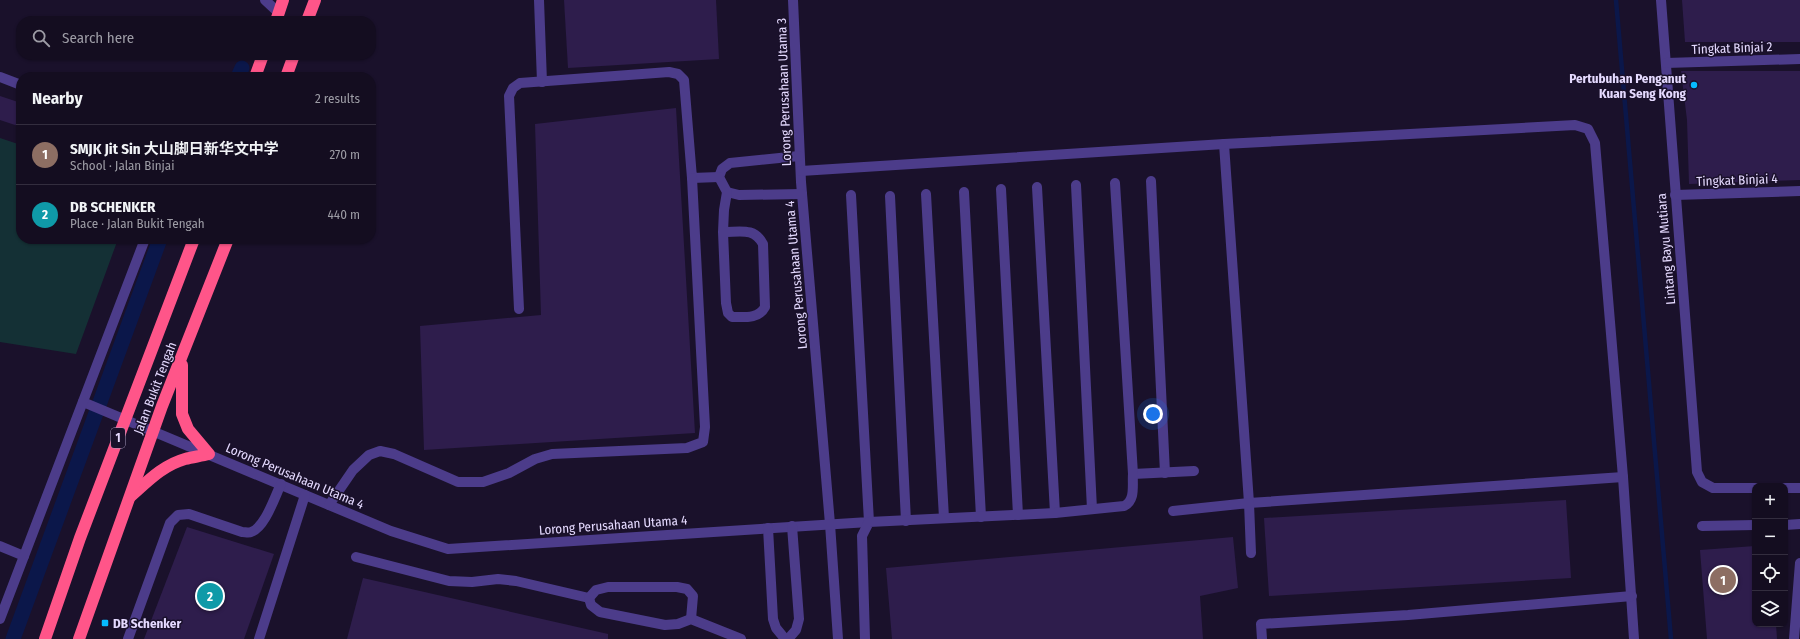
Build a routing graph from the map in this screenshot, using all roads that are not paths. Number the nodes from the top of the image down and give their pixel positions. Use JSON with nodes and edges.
{"nodes":[{"id":1,"x":266,"y":0,"type":"edge"},
{"id":2,"x":283,"y":0,"type":"edge"},
{"id":3,"x":315,"y":0,"type":"edge"},
{"id":4,"x":539,"y":0,"type":"edge"},
{"id":5,"x":793,"y":0,"type":"edge"},
{"id":6,"x":1661,"y":0,"type":"edge"},
{"id":7,"x":277,"y":16,"type":"edge"},
{"id":8,"x":278,"y":16,"type":"edge"},
{"id":9,"x":309,"y":16,"type":"edge"},
{"id":10,"x":1800,"y":59,"type":"edge"},
{"id":11,"x":261,"y":60,"type":"edge"},
{"id":12,"x":292,"y":60,"type":"edge"},
{"id":13,"x":1666,"y":63,"type":"junction"},
{"id":14,"x":257,"y":72,"type":"edge"},
{"id":15,"x":288,"y":72,"type":"edge"},
{"id":16,"x":0,"y":77,"type":"edge"},
{"id":17,"x":542,"y":82,"type":"junction"},
{"id":18,"x":16,"y":83,"type":"edge"},
{"id":19,"x":1224,"y":144,"type":"junction"},
{"id":20,"x":799,"y":156,"type":"junction"},
{"id":21,"x":801,"y":171,"type":"junction"},
{"id":22,"x":720,"y":177,"type":"junction"},
{"id":23,"x":692,"y":178,"type":"junction"},
{"id":24,"x":1151,"y":181,"type":"dead end"},
{"id":25,"x":801,"y":182,"type":"joint"},
{"id":26,"x":1115,"y":183,"type":"dead end"},
{"id":27,"x":1076,"y":185,"type":"dead end"},
{"id":28,"x":1037,"y":188,"type":"dead end"},
{"id":29,"x":1001,"y":190,"type":"dead end"},
{"id":30,"x":727,"y":192,"type":"junction"},
{"id":31,"x":964,"y":192,"type":"dead end"},
{"id":32,"x":1800,"y":192,"type":"edge"},
{"id":33,"x":802,"y":194,"type":"junction"},
{"id":34,"x":926,"y":194,"type":"dead end"},
{"id":35,"x":851,"y":195,"type":"dead end"},
{"id":36,"x":1675,"y":195,"type":"junction"},
{"id":37,"x":890,"y":196,"type":"dead end"},
{"id":38,"x":723,"y":232,"type":"junction"},
{"id":39,"x":143,"y":244,"type":"edge"},
{"id":40,"x":192,"y":244,"type":"edge"},
{"id":41,"x":226,"y":244,"type":"edge"},
{"id":42,"x":520,"y":309,"type":"dead end"},
{"id":43,"x":182,"y":356,"type":"junction"},
{"id":44,"x":83,"y":402,"type":"junction"},
{"id":45,"x":125,"y":419,"type":"junction"},
{"id":46,"x":153,"y":431,"type":"junction"},
{"id":47,"x":209,"y":454,"type":"junction"},
{"id":48,"x":1194,"y":471,"type":"dead end"},
{"id":49,"x":1165,"y":473,"type":"junction"},
{"id":50,"x":1133,"y":474,"type":"junction"},
{"id":51,"x":1623,"y":477,"type":"junction"},
{"id":52,"x":281,"y":484,"type":"junction"},
{"id":53,"x":1752,"y":488,"type":"edge"},
{"id":54,"x":1788,"y":488,"type":"edge"},
{"id":55,"x":1800,"y":488,"type":"edge"},
{"id":56,"x":305,"y":495,"type":"junction"},
{"id":57,"x":129,"y":498,"type":"junction"},
{"id":58,"x":1249,"y":503,"type":"junction"},
{"id":59,"x":329,"y":505,"type":"junction"},
{"id":60,"x":1092,"y":509,"type":"junction"},
{"id":61,"x":1173,"y":511,"type":"dead end"},
{"id":62,"x":1055,"y":513,"type":"junction"},
{"id":63,"x":1018,"y":515,"type":"junction"},
{"id":64,"x":981,"y":517,"type":"junction"},
{"id":65,"x":944,"y":518,"type":"junction"},
{"id":66,"x":906,"y":521,"type":"junction"},
{"id":67,"x":869,"y":522,"type":"junction"},
{"id":68,"x":830,"y":524,"type":"junction"},
{"id":69,"x":1800,"y":524,"type":"edge"},
{"id":70,"x":1752,"y":525,"type":"edge"},
{"id":71,"x":1788,"y":525,"type":"edge"},
{"id":72,"x":792,"y":526,"type":"junction"},
{"id":73,"x":1702,"y":526,"type":"dead end"},
{"id":74,"x":768,"y":528,"type":"junction"},
{"id":75,"x":0,"y":546,"type":"edge"},
{"id":76,"x":1251,"y":553,"type":"dead end"},
{"id":77,"x":24,"y":556,"type":"junction"},
{"id":78,"x":356,"y":557,"type":"dead end"},
{"id":79,"x":1800,"y":562,"type":"edge"},
{"id":80,"x":1632,"y":596,"type":"junction"},
{"id":81,"x":588,"y":598,"type":"junction"},
{"id":82,"x":0,"y":619,"type":"edge"},
{"id":83,"x":691,"y":619,"type":"junction"},
{"id":84,"x":45,"y":639,"type":"edge"},
{"id":85,"x":79,"y":639,"type":"edge"},
{"id":86,"x":128,"y":639,"type":"edge"},
{"id":87,"x":259,"y":639,"type":"edge"},
{"id":88,"x":741,"y":639,"type":"edge"},
{"id":89,"x":786,"y":639,"type":"edge"},
{"id":90,"x":838,"y":639,"type":"edge"},
{"id":91,"x":865,"y":639,"type":"edge"},
{"id":92,"x":1262,"y":639,"type":"edge"},
{"id":93,"x":1634,"y":639,"type":"edge"},
{"id":94,"x":1794,"y":639,"type":"edge"}],
"edges":[{"from":1,"to":7,"type":"street"},
{"from":2,"to":8,"type":"highway"},
{"from":3,"to":9,"type":"highway"},
{"from":4,"to":17,"type":"street"},
{"from":5,"to":20,"type":"street","name":"Lorong Perusahaan Utama 3"},
{"from":6,"to":13,"type":"street","name":"Lintang Bayu Mutiara"},
{"from":10,"to":13,"type":"street","name":"Tingkat Binjai 2"},
{"from":11,"to":14,"type":"highway"},
{"from":12,"to":15,"type":"highway"},
{"from":13,"to":36,"type":"street","name":"Lintang Bayu Mutiara"},
{"from":16,"to":18,"type":"street"},
{"from":17,"to":23,"type":"street"},
{"from":17,"to":42,"type":"street"},
{"from":19,"to":21,"type":"street"},
{"from":19,"to":51,"type":"street"},
{"from":19,"to":58,"type":"street"},
{"from":20,"to":21,"type":"street","name":"Lorong Perusahaan Utama 3"},
{"from":20,"to":22,"type":"street"},
{"from":21,"to":25,"type":"street","name":"Lorong Perusahaan Utama 3"},
{"from":22,"to":23,"type":"street"},
{"from":22,"to":30,"type":"street"},
{"from":23,"to":59,"type":"street"},
{"from":24,"to":49,"type":"street"},
{"from":25,"to":33,"type":"street","name":"Lorong Perusahaan Utama 4"},
{"from":26,"to":50,"type":"street"},
{"from":27,"to":60,"type":"street"},
{"from":28,"to":62,"type":"street"},
{"from":29,"to":63,"type":"street"},
{"from":30,"to":33,"type":"street"},
{"from":30,"to":38,"type":"street"},
{"from":31,"to":64,"type":"street"},
{"from":32,"to":36,"type":"street","name":"Tingkat Binjai 4"},
{"from":33,"to":68,"type":"street","name":"Lorong Perusahaan Utama 4"},
{"from":34,"to":65,"type":"street"},
{"from":35,"to":67,"type":"street"},
{"from":36,"to":53,"type":"street","name":"Lintang Bayu Mutiara"},
{"from":37,"to":66,"type":"street"},
{"from":38,"to":38,"type":"street"},
{"from":39,"to":44,"type":"street"},
{"from":40,"to":45,"type":"highway","name":"Jalan Bukit Tengah","number":"1"},
{"from":41,"to":43,"type":"highway","name":"Jalan Bukit Tengah"},
{"from":43,"to":46,"type":"highway","name":"Jalan Bukit Tengah"},
{"from":43,"to":47,"type":"highway"},
{"from":44,"to":45,"type":"street","name":"Lorong Perusahaan Utama 4"},
{"from":44,"to":77,"type":"street"},
{"from":45,"to":46,"type":"street","name":"Lorong Perusahaan Utama 4"},
{"from":45,"to":84,"type":"highway","name":"Jalan Bukit Tengah","number":"1"},
{"from":46,"to":47,"type":"street","name":"Lorong Perusahaan Utama 4"},
{"from":46,"to":57,"type":"highway","name":"Jalan Bukit Tengah"},
{"from":47,"to":52,"type":"street","name":"Lorong Perusahaan Utama 4"},
{"from":47,"to":57,"type":"highway"},
{"from":48,"to":49,"type":"street"},
{"from":49,"to":50,"type":"street"},
{"from":50,"to":60,"type":"street"},
{"from":51,"to":58,"type":"street"},
{"from":51,"to":80,"type":"street"},
{"from":52,"to":56,"type":"street","name":"Lorong Perusahaan Utama 4"},
{"from":52,"to":86,"type":"street"},
{"from":54,"to":55,"type":"street"},
{"from":56,"to":59,"type":"street","name":"Lorong Perusahaan Utama 4"},
{"from":56,"to":87,"type":"street"},
{"from":57,"to":85,"type":"highway","name":"Jalan Bukit Tengah"},
{"from":58,"to":61,"type":"street"},
{"from":58,"to":76,"type":"street"},
{"from":59,"to":74,"type":"street","name":"Lorong Perusahaan Utama 4"},
{"from":60,"to":62,"type":"street"},
{"from":62,"to":63,"type":"street"},
{"from":63,"to":64,"type":"street"},
{"from":64,"to":65,"type":"street"},
{"from":65,"to":66,"type":"street"},
{"from":66,"to":67,"type":"street"},
{"from":67,"to":68,"type":"street"},
{"from":67,"to":91,"type":"street"},
{"from":68,"to":72,"type":"street","name":"Lorong Perusahaan Utama 4"},
{"from":68,"to":90,"type":"street"},
{"from":69,"to":71,"type":"street"},
{"from":70,"to":73,"type":"street"},
{"from":72,"to":74,"type":"street","name":"Lorong Perusahaan Utama 4"},
{"from":72,"to":89,"type":"street"},
{"from":74,"to":89,"type":"street"},
{"from":75,"to":77,"type":"street"},
{"from":77,"to":82,"type":"street"},
{"from":78,"to":81,"type":"street"},
{"from":79,"to":94,"type":"street"},
{"from":80,"to":92,"type":"street"},
{"from":80,"to":93,"type":"street"},
{"from":81,"to":83,"type":"street"},
{"from":81,"to":83,"type":"street"},
{"from":83,"to":88,"type":"street"}]}
